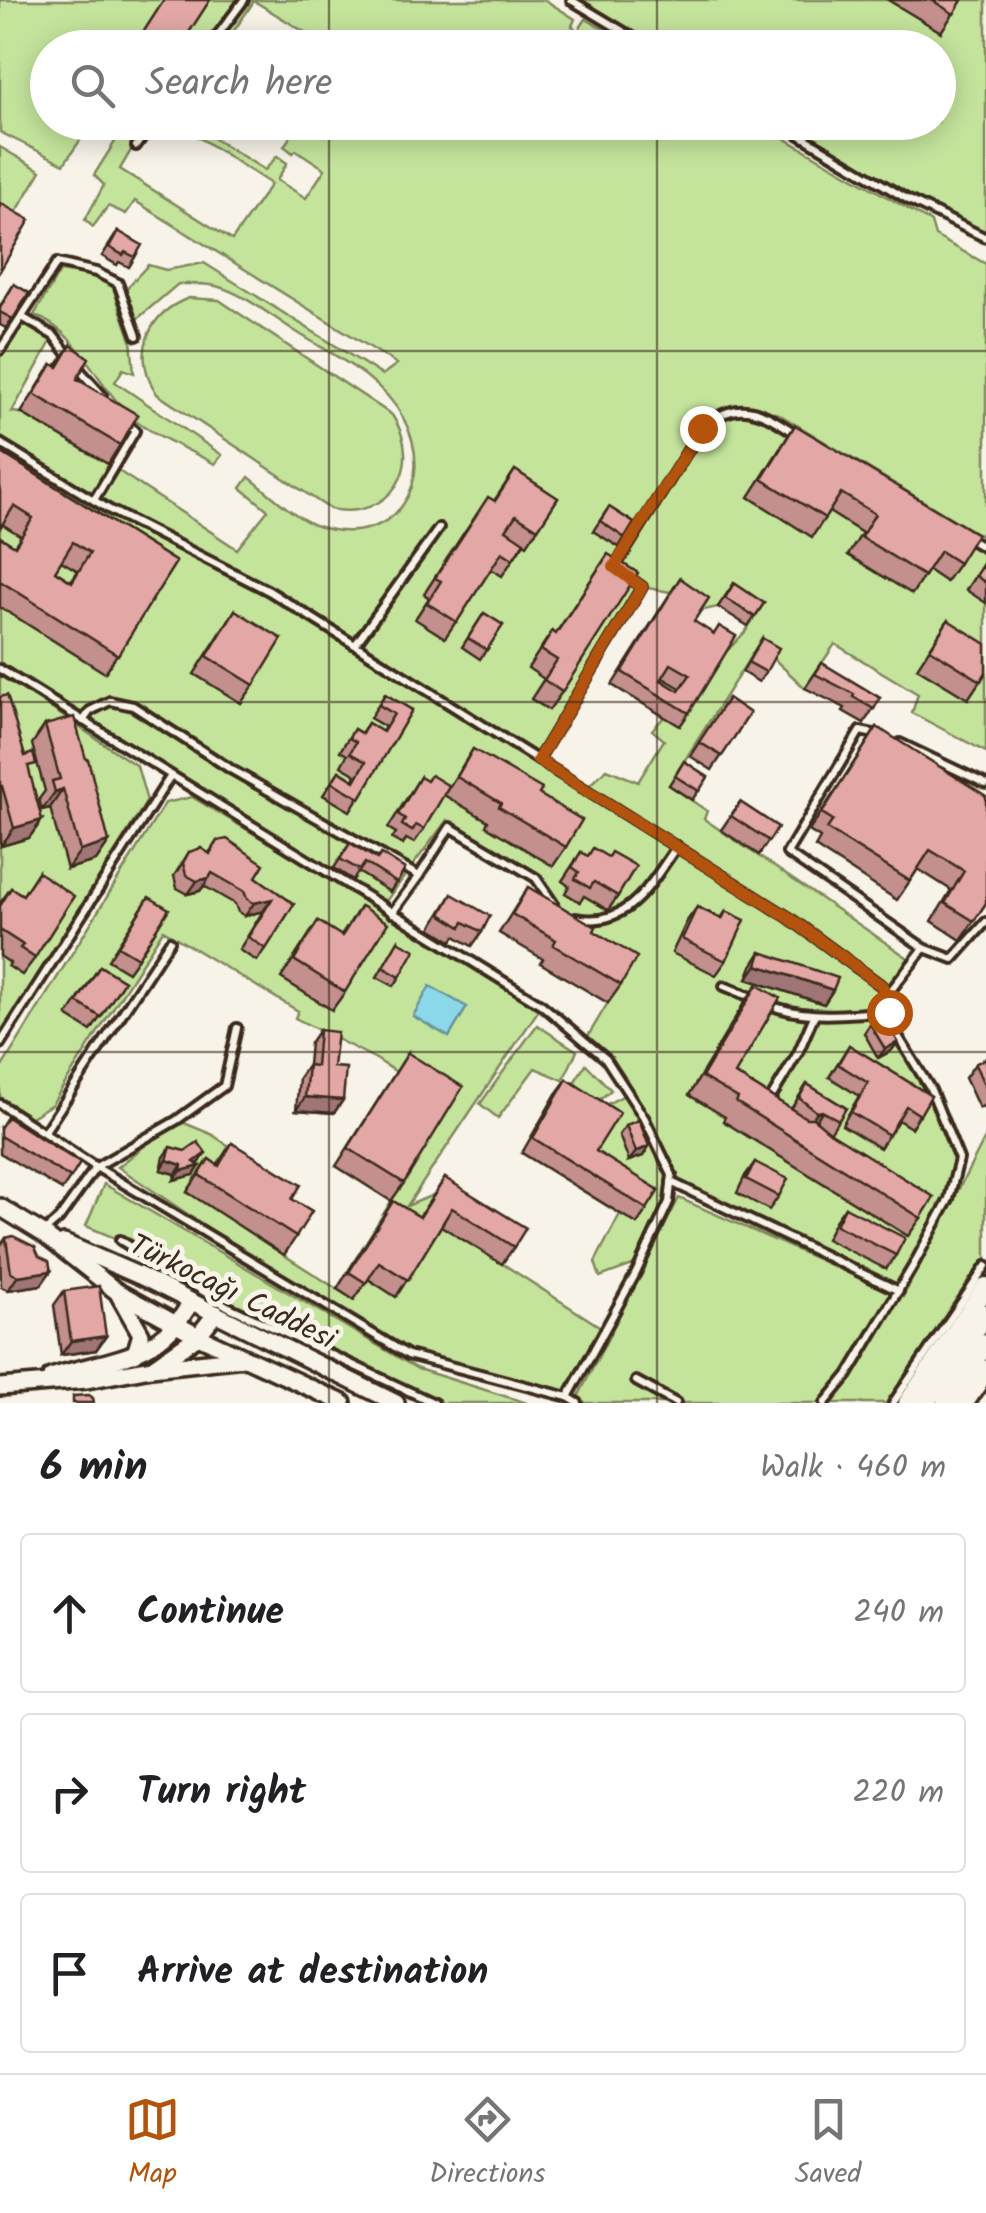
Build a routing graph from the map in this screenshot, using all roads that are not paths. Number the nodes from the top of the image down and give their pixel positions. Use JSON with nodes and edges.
{"nodes":[{"id":1,"x":244,"y":0,"type":"edge"},
{"id":2,"x":571,"y":0,"type":"edge"},
{"id":3,"x":222,"y":30,"type":"edge"},
{"id":4,"x":621,"y":30,"type":"edge"},
{"id":5,"x":140,"y":140,"type":"edge"},
{"id":6,"x":808,"y":140,"type":"edge"},
{"id":7,"x":136,"y":146,"type":"dead end"},
{"id":8,"x":986,"y":238,"type":"edge"},
{"id":9,"x":22,"y":318,"type":"junction"},
{"id":10,"x":136,"y":336,"type":"dead end"},
{"id":11,"x":0,"y":350,"type":"edge"},
{"id":12,"x":110,"y":404,"type":"edge"},
{"id":13,"x":123,"y":418,"type":"edge"},
{"id":14,"x":802,"y":438,"type":"edge"},
{"id":15,"x":0,"y":443,"type":"edge"},
{"id":16,"x":94,"y":500,"type":"junction"},
{"id":17,"x":440,"y":528,"type":"dead end"},
{"id":18,"x":955,"y":531,"type":"edge"},
{"id":19,"x":986,"y":549,"type":"edge"},
{"id":20,"x":355,"y":645,"type":"junction"},
{"id":21,"x":0,"y":669,"type":"edge"},
{"id":22,"x":83,"y":721,"type":"junction"},
{"id":23,"x":538,"y":760,"type":"junction"},
{"id":24,"x":170,"y":777,"type":"junction"},
{"id":25,"x":986,"y":784,"type":"edge"},
{"id":26,"x":677,"y":846,"type":"junction"},
{"id":27,"x":419,"y":876,"type":"junction"},
{"id":28,"x":392,"y":913,"type":"junction"},
{"id":29,"x":986,"y":922,"type":"edge"},
{"id":30,"x":170,"y":941,"type":"dead end"},
{"id":31,"x":924,"y":948,"type":"junction"},
{"id":32,"x":724,"y":986,"type":"dead end"},
{"id":33,"x":885,"y":998,"type":"junction"},
{"id":34,"x":889,"y":1012,"type":"junction"},
{"id":35,"x":814,"y":1016,"type":"junction"},
{"id":36,"x":237,"y":1028,"type":"dead end"},
{"id":37,"x":0,"y":1044,"type":"edge"},
{"id":38,"x":0,"y":1104,"type":"edge"},
{"id":39,"x":763,"y":1110,"type":"edge"},
{"id":40,"x":46,"y":1131,"type":"junction"},
{"id":41,"x":96,"y":1167,"type":"junction"},
{"id":42,"x":671,"y":1182,"type":"junction"},
{"id":43,"x":0,"y":1193,"type":"edge"},
{"id":44,"x":926,"y":1204,"type":"edge"},
{"id":45,"x":6,"y":1211,"type":"edge"},
{"id":46,"x":942,"y":1212,"type":"junction"},
{"id":47,"x":42,"y":1233,"type":"junction"},
{"id":48,"x":120,"y":1240,"type":"dead end"},
{"id":49,"x":986,"y":1266,"type":"edge"},
{"id":50,"x":986,"y":1287,"type":"edge"},
{"id":51,"x":116,"y":1291,"type":"junction"},
{"id":52,"x":899,"y":1291,"type":"junction"},
{"id":53,"x":191,"y":1302,"type":"junction"},
{"id":54,"x":216,"y":1313,"type":"junction"},
{"id":55,"x":986,"y":1314,"type":"edge"},
{"id":56,"x":178,"y":1325,"type":"junction"},
{"id":57,"x":198,"y":1336,"type":"junction"},
{"id":58,"x":986,"y":1343,"type":"edge"},
{"id":59,"x":135,"y":1354,"type":"junction"},
{"id":60,"x":250,"y":1358,"type":"junction"},
{"id":61,"x":151,"y":1368,"type":"junction"},
{"id":62,"x":986,"y":1370,"type":"edge"},
{"id":63,"x":636,"y":1381,"type":"dead end"},
{"id":64,"x":33,"y":1382,"type":"junction"},
{"id":65,"x":0,"y":1388,"type":"edge"},
{"id":66,"x":568,"y":1397,"type":"junction"},
{"id":67,"x":344,"y":1403,"type":"edge"},
{"id":68,"x":396,"y":1403,"type":"edge"},
{"id":69,"x":434,"y":1403,"type":"edge"},
{"id":70,"x":578,"y":1403,"type":"edge"},
{"id":71,"x":676,"y":1403,"type":"edge"},
{"id":72,"x":825,"y":1403,"type":"edge"},
{"id":73,"x":893,"y":1403,"type":"edge"},
{"id":74,"x":908,"y":1403,"type":"edge"},
{"id":75,"x":925,"y":1403,"type":"edge"},
{"id":76,"x":946,"y":1403,"type":"edge"},
{"id":77,"x":964,"y":1403,"type":"edge"}],
"edges":[{"from":1,"to":3,"type":"lane"},
{"from":2,"to":4,"type":"lane"},
{"from":5,"to":7,"type":"lane"},
{"from":6,"to":8,"type":"lane"},
{"from":9,"to":10,"type":"lane"},
{"from":9,"to":11,"type":"lane"},
{"from":9,"to":12,"type":"lane"},
{"from":13,"to":16,"type":"lane"},
{"from":14,"to":23,"type":"lane"},
{"from":15,"to":16,"type":"lane"},
{"from":16,"to":20,"type":"lane"},
{"from":17,"to":20,"type":"lane"},
{"from":18,"to":19,"type":"lane"},
{"from":20,"to":23,"type":"lane"},
{"from":21,"to":22,"type":"lane"},
{"from":22,"to":24,"type":"lane"},
{"from":22,"to":27,"type":"lane"},
{"from":23,"to":26,"type":"lane"},
{"from":24,"to":28,"type":"lane"},
{"from":24,"to":37,"type":"lane"},
{"from":25,"to":31,"type":"lane"},
{"from":26,"to":27,"type":"lane"},
{"from":26,"to":33,"type":"lane"},
{"from":27,"to":28,"type":"lane"},
{"from":28,"to":42,"type":"lane"},
{"from":29,"to":31,"type":"lane"},
{"from":30,"to":40,"type":"lane"},
{"from":31,"to":33,"type":"lane"},
{"from":32,"to":35,"type":"lane"},
{"from":33,"to":34,"type":"lane"},
{"from":34,"to":35,"type":"lane"},
{"from":34,"to":46,"type":"lane"},
{"from":35,"to":39,"type":"lane"},
{"from":36,"to":41,"type":"lane"},
{"from":38,"to":40,"type":"lane"},
{"from":40,"to":41,"type":"lane"},
{"from":41,"to":47,"type":"lane"},
{"from":41,"to":66,"type":"lane"},
{"from":42,"to":52,"type":"lane"},
{"from":42,"to":66,"type":"lane"},
{"from":43,"to":45,"type":"lane"},
{"from":44,"to":46,"type":"lane"},
{"from":45,"to":47,"type":"main road","name":"Türkocağı Caddesi"},
{"from":46,"to":52,"type":"lane"},
{"from":47,"to":51,"type":"main road","name":"Türkocağı Caddesi"},
{"from":47,"to":53,"type":"main road","name":"Türkocağı Caddesi"},
{"from":48,"to":69,"type":"lane"},
{"from":49,"to":73,"type":"lane"},
{"from":50,"to":74,"type":"main road"},
{"from":51,"to":56,"type":"main road","name":"Türkocağı Caddesi"},
{"from":51,"to":59,"type":"main road"},
{"from":52,"to":72,"type":"lane"},
{"from":53,"to":54,"type":"main road","name":"Türkocağı Caddesi"},
{"from":53,"to":56,"type":"main road"},
{"from":54,"to":57,"type":"main road"},
{"from":54,"to":68,"type":"main road","name":"Türkocağı Caddesi"},
{"from":55,"to":75,"type":"main road"},
{"from":56,"to":57,"type":"main road","name":"Türkocağı Caddesi"},
{"from":56,"to":59,"type":"main road"},
{"from":57,"to":60,"type":"main road","name":"Türkocağı Caddesi"},
{"from":57,"to":61,"type":"main road"},
{"from":58,"to":76,"type":"main road"},
{"from":59,"to":64,"type":"main road"},
{"from":60,"to":61,"type":"main road"},
{"from":60,"to":67,"type":"main road","name":"Türkocağı Caddesi"},
{"from":61,"to":64,"type":"main road"},
{"from":62,"to":77,"type":"main road"},
{"from":63,"to":71,"type":"lane"},
{"from":64,"to":65,"type":"main road"},
{"from":66,"to":70,"type":"lane"}]}
